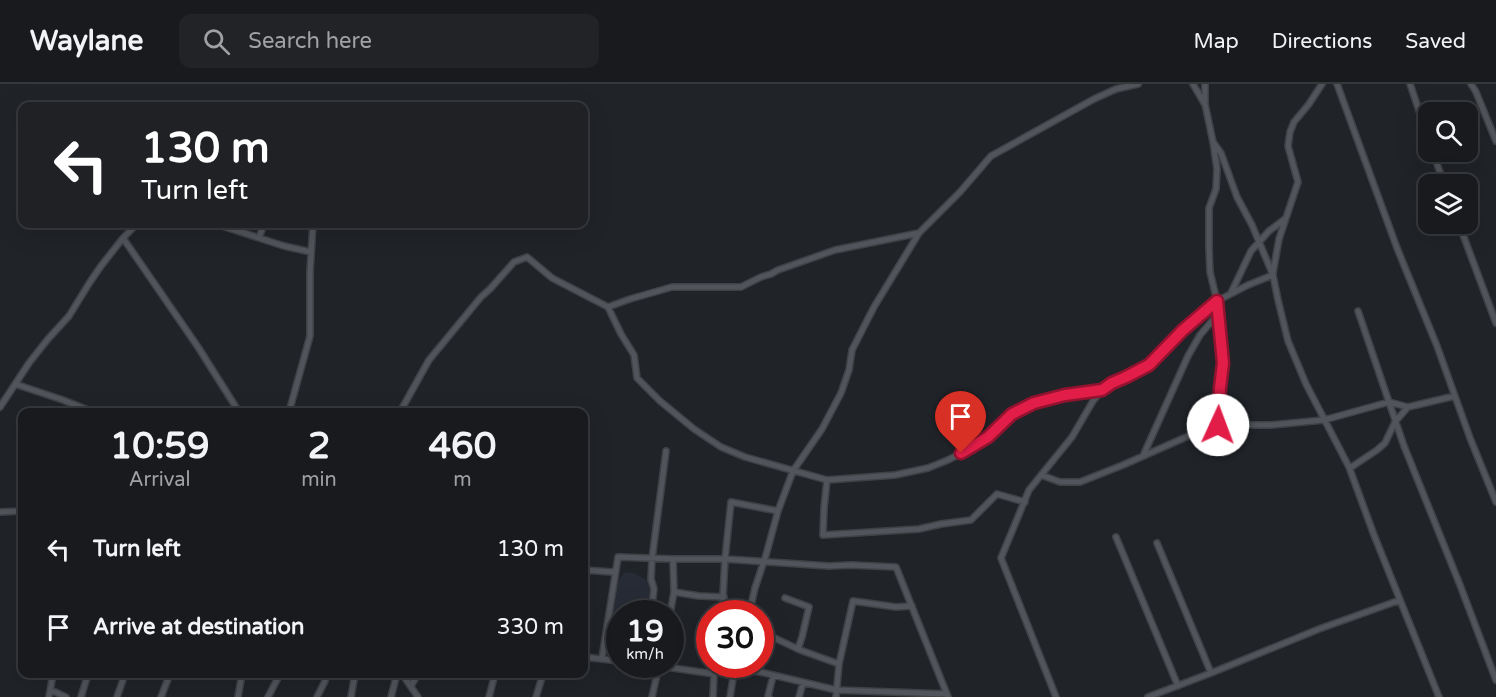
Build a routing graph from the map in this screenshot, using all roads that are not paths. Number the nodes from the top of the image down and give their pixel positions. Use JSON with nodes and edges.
{"nodes":[{"id":1,"x":1138,"y":84,"type":"edge"},
{"id":2,"x":1193,"y":84,"type":"edge"},
{"id":3,"x":1205,"y":84,"type":"edge"},
{"id":4,"x":1322,"y":84,"type":"edge"},
{"id":5,"x":1337,"y":84,"type":"edge"},
{"id":6,"x":1410,"y":84,"type":"edge"},
{"id":7,"x":1471,"y":84,"type":"edge"},
{"id":8,"x":1205,"y":104,"type":"junction"},
{"id":9,"x":1418,"y":108,"type":"edge"},
{"id":10,"x":1496,"y":141,"type":"edge"},
{"id":11,"x":1213,"y":142,"type":"junction"},
{"id":12,"x":1285,"y":219,"type":"junction"},
{"id":13,"x":133,"y":228,"type":"edge"},
{"id":14,"x":228,"y":228,"type":"edge"},
{"id":15,"x":263,"y":228,"type":"edge"},
{"id":16,"x":313,"y":228,"type":"edge"},
{"id":17,"x":919,"y":233,"type":"junction"},
{"id":18,"x":1463,"y":234,"type":"edge"},
{"id":19,"x":123,"y":238,"type":"junction"},
{"id":20,"x":259,"y":238,"type":"junction"},
{"id":21,"x":1259,"y":243,"type":"junction"},
{"id":22,"x":311,"y":252,"type":"junction"},
{"id":23,"x":1273,"y":275,"type":"junction"},
{"id":24,"x":1231,"y":293,"type":"junction"},
{"id":25,"x":1217,"y":301,"type":"junction"},
{"id":26,"x":608,"y":307,"type":"junction"},
{"id":27,"x":1358,"y":311,"type":"dead end"},
{"id":28,"x":1218,"y":314,"type":"junction"},
{"id":29,"x":1496,"y":322,"type":"edge"},
{"id":30,"x":15,"y":384,"type":"junction"},
{"id":31,"x":1102,"y":390,"type":"junction"},
{"id":32,"x":1455,"y":396,"type":"junction"},
{"id":33,"x":1389,"y":402,"type":"junction"},
{"id":34,"x":0,"y":407,"type":"edge"},
{"id":35,"x":1408,"y":407,"type":"junction"},
{"id":36,"x":83,"y":408,"type":"edge"},
{"id":37,"x":236,"y":408,"type":"edge"},
{"id":38,"x":290,"y":408,"type":"edge"},
{"id":39,"x":402,"y":408,"type":"edge"},
{"id":40,"x":1324,"y":420,"type":"junction"},
{"id":41,"x":1395,"y":422,"type":"junction"},
{"id":42,"x":1218,"y":425,"type":"junction"},
{"id":43,"x":666,"y":451,"type":"dead end"},
{"id":44,"x":1143,"y":456,"type":"junction"},
{"id":45,"x":1350,"y":468,"type":"junction"},
{"id":46,"x":793,"y":471,"type":"junction"},
{"id":47,"x":1041,"y":475,"type":"junction"},
{"id":48,"x":827,"y":480,"type":"junction"},
{"id":49,"x":1025,"y":502,"type":"junction"},
{"id":50,"x":1496,"y":502,"type":"edge"},
{"id":51,"x":18,"y":510,"type":"edge"},
{"id":52,"x":778,"y":511,"type":"junction"},
{"id":53,"x":0,"y":512,"type":"edge"},
{"id":54,"x":1116,"y":537,"type":"dead end"},
{"id":55,"x":1157,"y":543,"type":"dead end"},
{"id":56,"x":652,"y":559,"type":"junction"},
{"id":57,"x":725,"y":559,"type":"junction"},
{"id":58,"x":673,"y":560,"type":"junction"},
{"id":59,"x":763,"y":562,"type":"junction"},
{"id":60,"x":588,"y":570,"type":"edge"},
{"id":61,"x":616,"y":570,"type":"junction"},
{"id":62,"x":674,"y":592,"type":"junction"},
{"id":63,"x":724,"y":597,"type":"junction"},
{"id":64,"x":785,"y":598,"type":"dead end"},
{"id":65,"x":653,"y":600,"type":"edge"},
{"id":66,"x":673,"y":600,"type":"edge"},
{"id":67,"x":724,"y":600,"type":"edge"},
{"id":68,"x":752,"y":600,"type":"edge"},
{"id":69,"x":1400,"y":600,"type":"junction"},
{"id":70,"x":912,"y":606,"type":"junction"},
{"id":71,"x":774,"y":638,"type":"edge"},
{"id":72,"x":798,"y":649,"type":"junction"},
{"id":73,"x":588,"y":657,"type":"edge"},
{"id":74,"x":602,"y":658,"type":"junction"},
{"id":75,"x":606,"y":659,"type":"edge"},
{"id":76,"x":839,"y":664,"type":"junction"},
{"id":77,"x":1211,"y":673,"type":"junction"},
{"id":78,"x":774,"y":675,"type":"edge"},
{"id":79,"x":52,"y":678,"type":"edge"},
{"id":80,"x":87,"y":678,"type":"edge"},
{"id":81,"x":124,"y":678,"type":"edge"},
{"id":82,"x":168,"y":678,"type":"edge"},
{"id":83,"x":241,"y":678,"type":"edge"},
{"id":84,"x":278,"y":678,"type":"edge"},
{"id":85,"x":325,"y":678,"type":"edge"},
{"id":86,"x":354,"y":678,"type":"edge"},
{"id":87,"x":396,"y":678,"type":"edge"},
{"id":88,"x":405,"y":678,"type":"edge"},
{"id":89,"x":416,"y":678,"type":"edge"},
{"id":90,"x":494,"y":678,"type":"edge"},
{"id":91,"x":542,"y":678,"type":"edge"},
{"id":92,"x":656,"y":678,"type":"edge"},
{"id":93,"x":714,"y":678,"type":"edge"},
{"id":94,"x":733,"y":678,"type":"edge"},
{"id":95,"x":772,"y":678,"type":"edge"},
{"id":96,"x":1496,"y":680,"type":"edge"},
{"id":97,"x":803,"y":683,"type":"junction"},
{"id":98,"x":411,"y":686,"type":"junction"},
{"id":99,"x":1178,"y":686,"type":"junction"},
{"id":100,"x":50,"y":694,"type":"edge"},
{"id":101,"x":836,"y":694,"type":"edge"},
{"id":102,"x":947,"y":696,"type":"edge"},
{"id":103,"x":66,"y":697,"type":"edge"},
{"id":104,"x":81,"y":697,"type":"edge"},
{"id":105,"x":117,"y":697,"type":"edge"},
{"id":106,"x":161,"y":697,"type":"edge"},
{"id":107,"x":238,"y":697,"type":"edge"},
{"id":108,"x":268,"y":697,"type":"edge"},
{"id":109,"x":317,"y":697,"type":"edge"},
{"id":110,"x":351,"y":697,"type":"edge"},
{"id":111,"x":390,"y":697,"type":"edge"},
{"id":112,"x":418,"y":697,"type":"edge"},
{"id":113,"x":489,"y":697,"type":"edge"},
{"id":114,"x":536,"y":697,"type":"edge"},
{"id":115,"x":652,"y":697,"type":"edge"},
{"id":116,"x":713,"y":697,"type":"edge"},
{"id":117,"x":730,"y":697,"type":"edge"},
{"id":118,"x":769,"y":697,"type":"edge"},
{"id":119,"x":799,"y":697,"type":"edge"},
{"id":120,"x":1056,"y":697,"type":"edge"},
{"id":121,"x":1148,"y":697,"type":"edge"},
{"id":122,"x":1438,"y":697,"type":"edge"}],
"edges":[{"from":1,"to":17,"type":"street"},
{"from":2,"to":8,"type":"street"},
{"from":3,"to":8,"type":"street"},
{"from":4,"to":12,"type":"street"},
{"from":5,"to":32,"type":"street"},
{"from":6,"to":9,"type":"street"},
{"from":7,"to":10,"type":"street"},
{"from":8,"to":11,"type":"street"},
{"from":11,"to":21,"type":"street"},
{"from":11,"to":25,"type":"street"},
{"from":12,"to":21,"type":"street"},
{"from":12,"to":23,"type":"street"},
{"from":13,"to":19,"type":"street"},
{"from":14,"to":20,"type":"street"},
{"from":15,"to":20,"type":"street"},
{"from":16,"to":22,"type":"street"},
{"from":17,"to":26,"type":"street"},
{"from":17,"to":46,"type":"street"},
{"from":18,"to":29,"type":"street"},
{"from":19,"to":30,"type":"street"},
{"from":19,"to":37,"type":"street"},
{"from":20,"to":22,"type":"street"},
{"from":21,"to":23,"type":"street"},
{"from":21,"to":24,"type":"street"},
{"from":22,"to":38,"type":"street"},
{"from":23,"to":24,"type":"street"},
{"from":23,"to":40,"type":"street"},
{"from":24,"to":25,"type":"street"},
{"from":25,"to":28,"type":"street"},
{"from":25,"to":31,"type":"street"},
{"from":26,"to":39,"type":"street"},
{"from":26,"to":46,"type":"street"},
{"from":27,"to":33,"type":"street"},
{"from":28,"to":42,"type":"street"},
{"from":28,"to":44,"type":"street"},
{"from":30,"to":34,"type":"street"},
{"from":30,"to":36,"type":"street"},
{"from":31,"to":47,"type":"street"},
{"from":31,"to":48,"type":"street"},
{"from":32,"to":35,"type":"street"},
{"from":32,"to":50,"type":"street"},
{"from":33,"to":35,"type":"street"},
{"from":33,"to":40,"type":"street"},
{"from":33,"to":41,"type":"street"},
{"from":35,"to":41,"type":"street"},
{"from":40,"to":42,"type":"street"},
{"from":40,"to":45,"type":"street"},
{"from":41,"to":45,"type":"street"},
{"from":41,"to":96,"type":"street"},
{"from":42,"to":44,"type":"street"},
{"from":43,"to":56,"type":"street"},
{"from":44,"to":47,"type":"street"},
{"from":45,"to":69,"type":"street"},
{"from":46,"to":48,"type":"street"},
{"from":46,"to":52,"type":"street"},
{"from":47,"to":49,"type":"street"},
{"from":48,"to":49,"type":"street"},
{"from":49,"to":120,"type":"street"},
{"from":51,"to":53,"type":"street"},
{"from":52,"to":57,"type":"street"},
{"from":52,"to":59,"type":"street"},
{"from":54,"to":99,"type":"street"},
{"from":55,"to":77,"type":"street"},
{"from":56,"to":58,"type":"street"},
{"from":56,"to":61,"type":"street"},
{"from":56,"to":65,"type":"street"},
{"from":57,"to":58,"type":"street"},
{"from":57,"to":59,"type":"street"},
{"from":57,"to":63,"type":"street"},
{"from":58,"to":62,"type":"street"},
{"from":59,"to":68,"type":"street"},
{"from":59,"to":70,"type":"street"},
{"from":60,"to":61,"type":"street"},
{"from":61,"to":74,"type":"street"},
{"from":62,"to":63,"type":"street"},
{"from":62,"to":66,"type":"street"},
{"from":63,"to":67,"type":"street"},
{"from":64,"to":72,"type":"street"},
{"from":69,"to":77,"type":"street"},
{"from":69,"to":122,"type":"street"},
{"from":70,"to":76,"type":"street"},
{"from":70,"to":102,"type":"street"},
{"from":71,"to":72,"type":"street"},
{"from":72,"to":76,"type":"street"},
{"from":73,"to":74,"type":"street"},
{"from":74,"to":75,"type":"street"},
{"from":76,"to":101,"type":"street"},
{"from":77,"to":99,"type":"street"},
{"from":78,"to":97,"type":"street"},
{"from":79,"to":100,"type":"street"},
{"from":80,"to":104,"type":"street"},
{"from":81,"to":105,"type":"street"},
{"from":82,"to":106,"type":"street"},
{"from":83,"to":107,"type":"street"},
{"from":84,"to":108,"type":"street"},
{"from":85,"to":109,"type":"street"},
{"from":86,"to":110,"type":"street"},
{"from":87,"to":111,"type":"street"},
{"from":88,"to":98,"type":"street"},
{"from":89,"to":98,"type":"street"},
{"from":90,"to":113,"type":"street"},
{"from":91,"to":114,"type":"street"},
{"from":92,"to":115,"type":"street"},
{"from":93,"to":116,"type":"street"},
{"from":94,"to":117,"type":"street"},
{"from":95,"to":118,"type":"street"},
{"from":97,"to":101,"type":"street"},
{"from":97,"to":119,"type":"street"},
{"from":98,"to":112,"type":"street"},
{"from":99,"to":121,"type":"street"},
{"from":100,"to":103,"type":"street"},
{"from":101,"to":102,"type":"street"}]}
